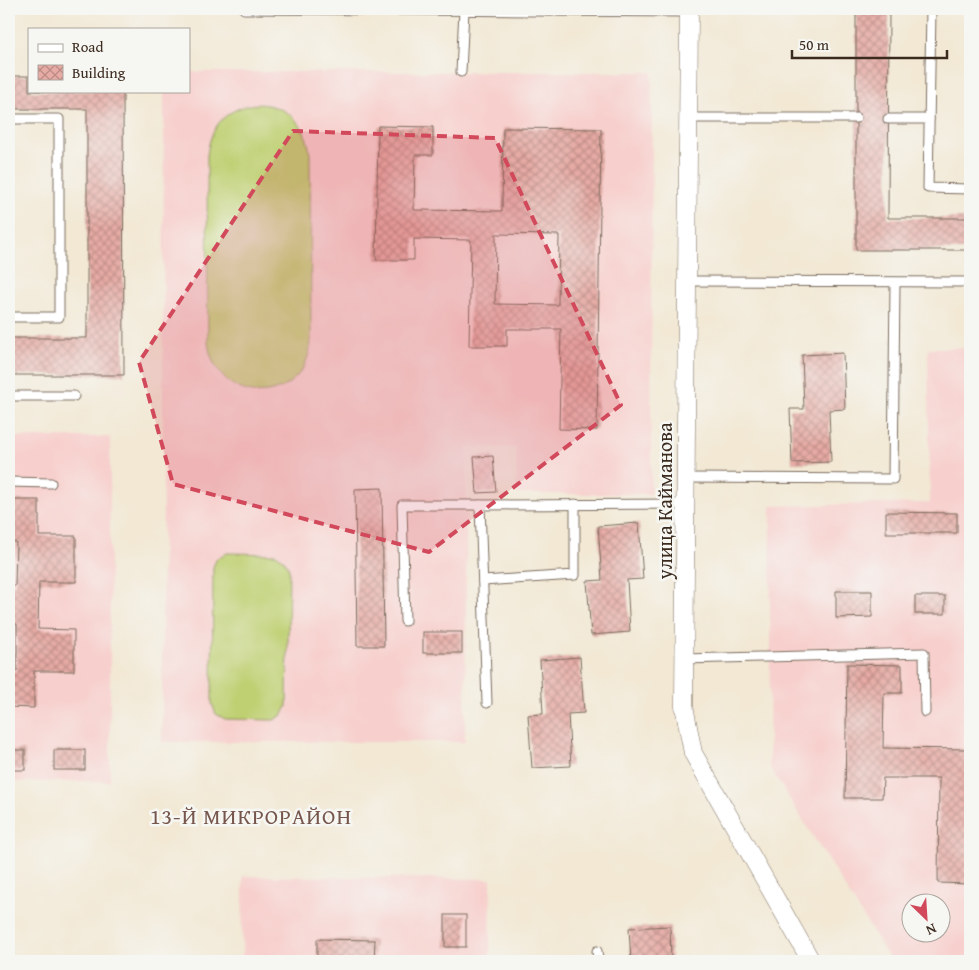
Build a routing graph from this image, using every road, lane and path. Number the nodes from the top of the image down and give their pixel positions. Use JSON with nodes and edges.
{"nodes":[{"id":1,"x":244,"y":9,"type":"edge"},
{"id":2,"x":452,"y":9,"type":"edge"},
{"id":3,"x":931,"y":9,"type":"edge"},
{"id":4,"x":464,"y":10,"type":"junction"},
{"id":5,"x":572,"y":10,"type":"edge"},
{"id":6,"x":689,"y":10,"type":"edge"},
{"id":7,"x":461,"y":72,"type":"dead end"},
{"id":8,"x":688,"y":118,"type":"junction"},
{"id":9,"x":856,"y":118,"type":"dead end"},
{"id":10,"x":888,"y":118,"type":"dead end"},
{"id":11,"x":9,"y":119,"type":"edge"},
{"id":12,"x":929,"y":119,"type":"junction"},
{"id":13,"x":970,"y":189,"type":"edge"},
{"id":14,"x":687,"y":281,"type":"junction"},
{"id":15,"x":970,"y":282,"type":"edge"},
{"id":16,"x":895,"y":283,"type":"junction"},
{"id":17,"x":9,"y":317,"type":"edge"},
{"id":18,"x":9,"y":396,"type":"edge"},
{"id":19,"x":74,"y":396,"type":"dead end"},
{"id":20,"x":686,"y":478,"type":"junction"},
{"id":21,"x":9,"y":482,"type":"edge"},
{"id":22,"x":50,"y":483,"type":"dead end"},
{"id":23,"x":480,"y":504,"type":"junction"},
{"id":24,"x":575,"y":504,"type":"junction"},
{"id":25,"x":686,"y":504,"type":"junction"},
{"id":26,"x":483,"y":582,"type":"junction"},
{"id":27,"x":405,"y":621,"type":"dead end"},
{"id":28,"x":684,"y":659,"type":"junction"},
{"id":29,"x":487,"y":703,"type":"dead end"},
{"id":30,"x":925,"y":712,"type":"dead end"},
{"id":31,"x":597,"y":951,"type":"dead end"},
{"id":32,"x":598,"y":961,"type":"edge"},
{"id":33,"x":811,"y":961,"type":"edge"}],
"edges":[{"from":1,"to":2,"type":"lane"},
{"from":2,"to":4,"type":"lane"},
{"from":3,"to":12,"type":"lane"},
{"from":4,"to":5,"type":"lane"},
{"from":4,"to":7,"type":"lane"},
{"from":5,"to":6,"type":"lane"},
{"from":6,"to":8,"type":"street","name":"улица Кайманова"},
{"from":8,"to":9,"type":"lane"},
{"from":8,"to":14,"type":"street","name":"улица Кайманова"},
{"from":10,"to":12,"type":"lane"},
{"from":11,"to":17,"type":"lane"},
{"from":12,"to":13,"type":"lane"},
{"from":14,"to":16,"type":"lane"},
{"from":14,"to":20,"type":"street","name":"улица Кайманова"},
{"from":15,"to":16,"type":"lane"},
{"from":16,"to":20,"type":"lane"},
{"from":18,"to":19,"type":"lane"},
{"from":20,"to":25,"type":"street","name":"улица Кайманова"},
{"from":21,"to":22,"type":"lane"},
{"from":23,"to":24,"type":"lane"},
{"from":23,"to":26,"type":"lane"},
{"from":23,"to":27,"type":"lane"},
{"from":24,"to":25,"type":"lane"},
{"from":24,"to":26,"type":"lane"},
{"from":25,"to":28,"type":"street","name":"улица Кайманова"},
{"from":26,"to":29,"type":"lane"},
{"from":28,"to":30,"type":"lane"},
{"from":28,"to":33,"type":"street","name":"улица Кайманова"},
{"from":31,"to":32,"type":"lane"}]}
